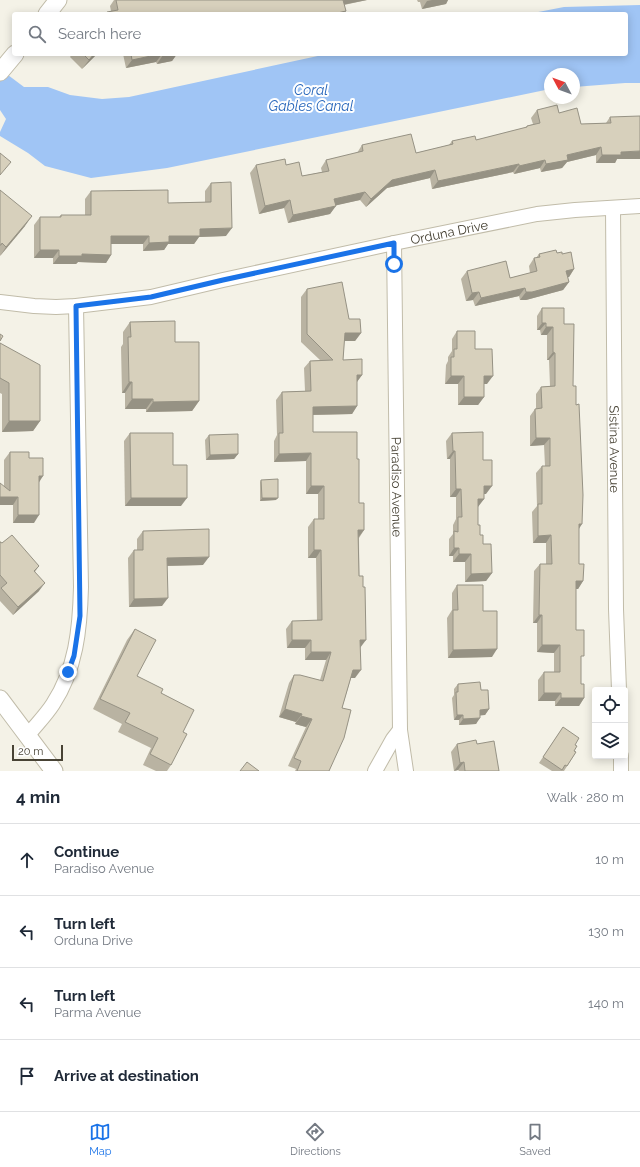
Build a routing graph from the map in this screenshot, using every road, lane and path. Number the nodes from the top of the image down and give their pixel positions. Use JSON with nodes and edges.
{"nodes":[{"id":1,"x":58,"y":0,"type":"edge"},
{"id":2,"x":49,"y":12,"type":"edge"},
{"id":3,"x":640,"y":206,"type":"edge"},
{"id":4,"x":613,"y":208,"type":"junction"},
{"id":5,"x":394,"y":243,"type":"junction"},
{"id":6,"x":0,"y":302,"type":"edge"},
{"id":7,"x":76,"y":306,"type":"junction"},
{"id":8,"x":619,"y":687,"type":"edge"},
{"id":9,"x":0,"y":699,"type":"edge"},
{"id":10,"x":400,"y":730,"type":"junction"},
{"id":11,"x":28,"y":735,"type":"junction"},
{"id":12,"x":621,"y":759,"type":"edge"},
{"id":13,"x":54,"y":771,"type":"edge"},
{"id":14,"x":375,"y":771,"type":"edge"},
{"id":15,"x":406,"y":771,"type":"edge"},
{"id":16,"x":621,"y":771,"type":"edge"}],
"edges":[{"from":1,"to":2,"type":"street"},
{"from":3,"to":4,"type":"street","name":"Orduna Drive"},
{"from":4,"to":5,"type":"street","name":"Orduna Drive"},
{"from":4,"to":8,"type":"street","name":"Sistina Avenue"},
{"from":5,"to":7,"type":"street","name":"Orduna Drive"},
{"from":5,"to":10,"type":"street","name":"Paradiso Avenue"},
{"from":6,"to":7,"type":"street","name":"Orduna Drive"},
{"from":7,"to":11,"type":"street"},
{"from":9,"to":11,"type":"street"},
{"from":10,"to":14,"type":"street"},
{"from":10,"to":15,"type":"street","name":"Paradiso Avenue"},
{"from":11,"to":13,"type":"street"},
{"from":12,"to":16,"type":"street"}]}
